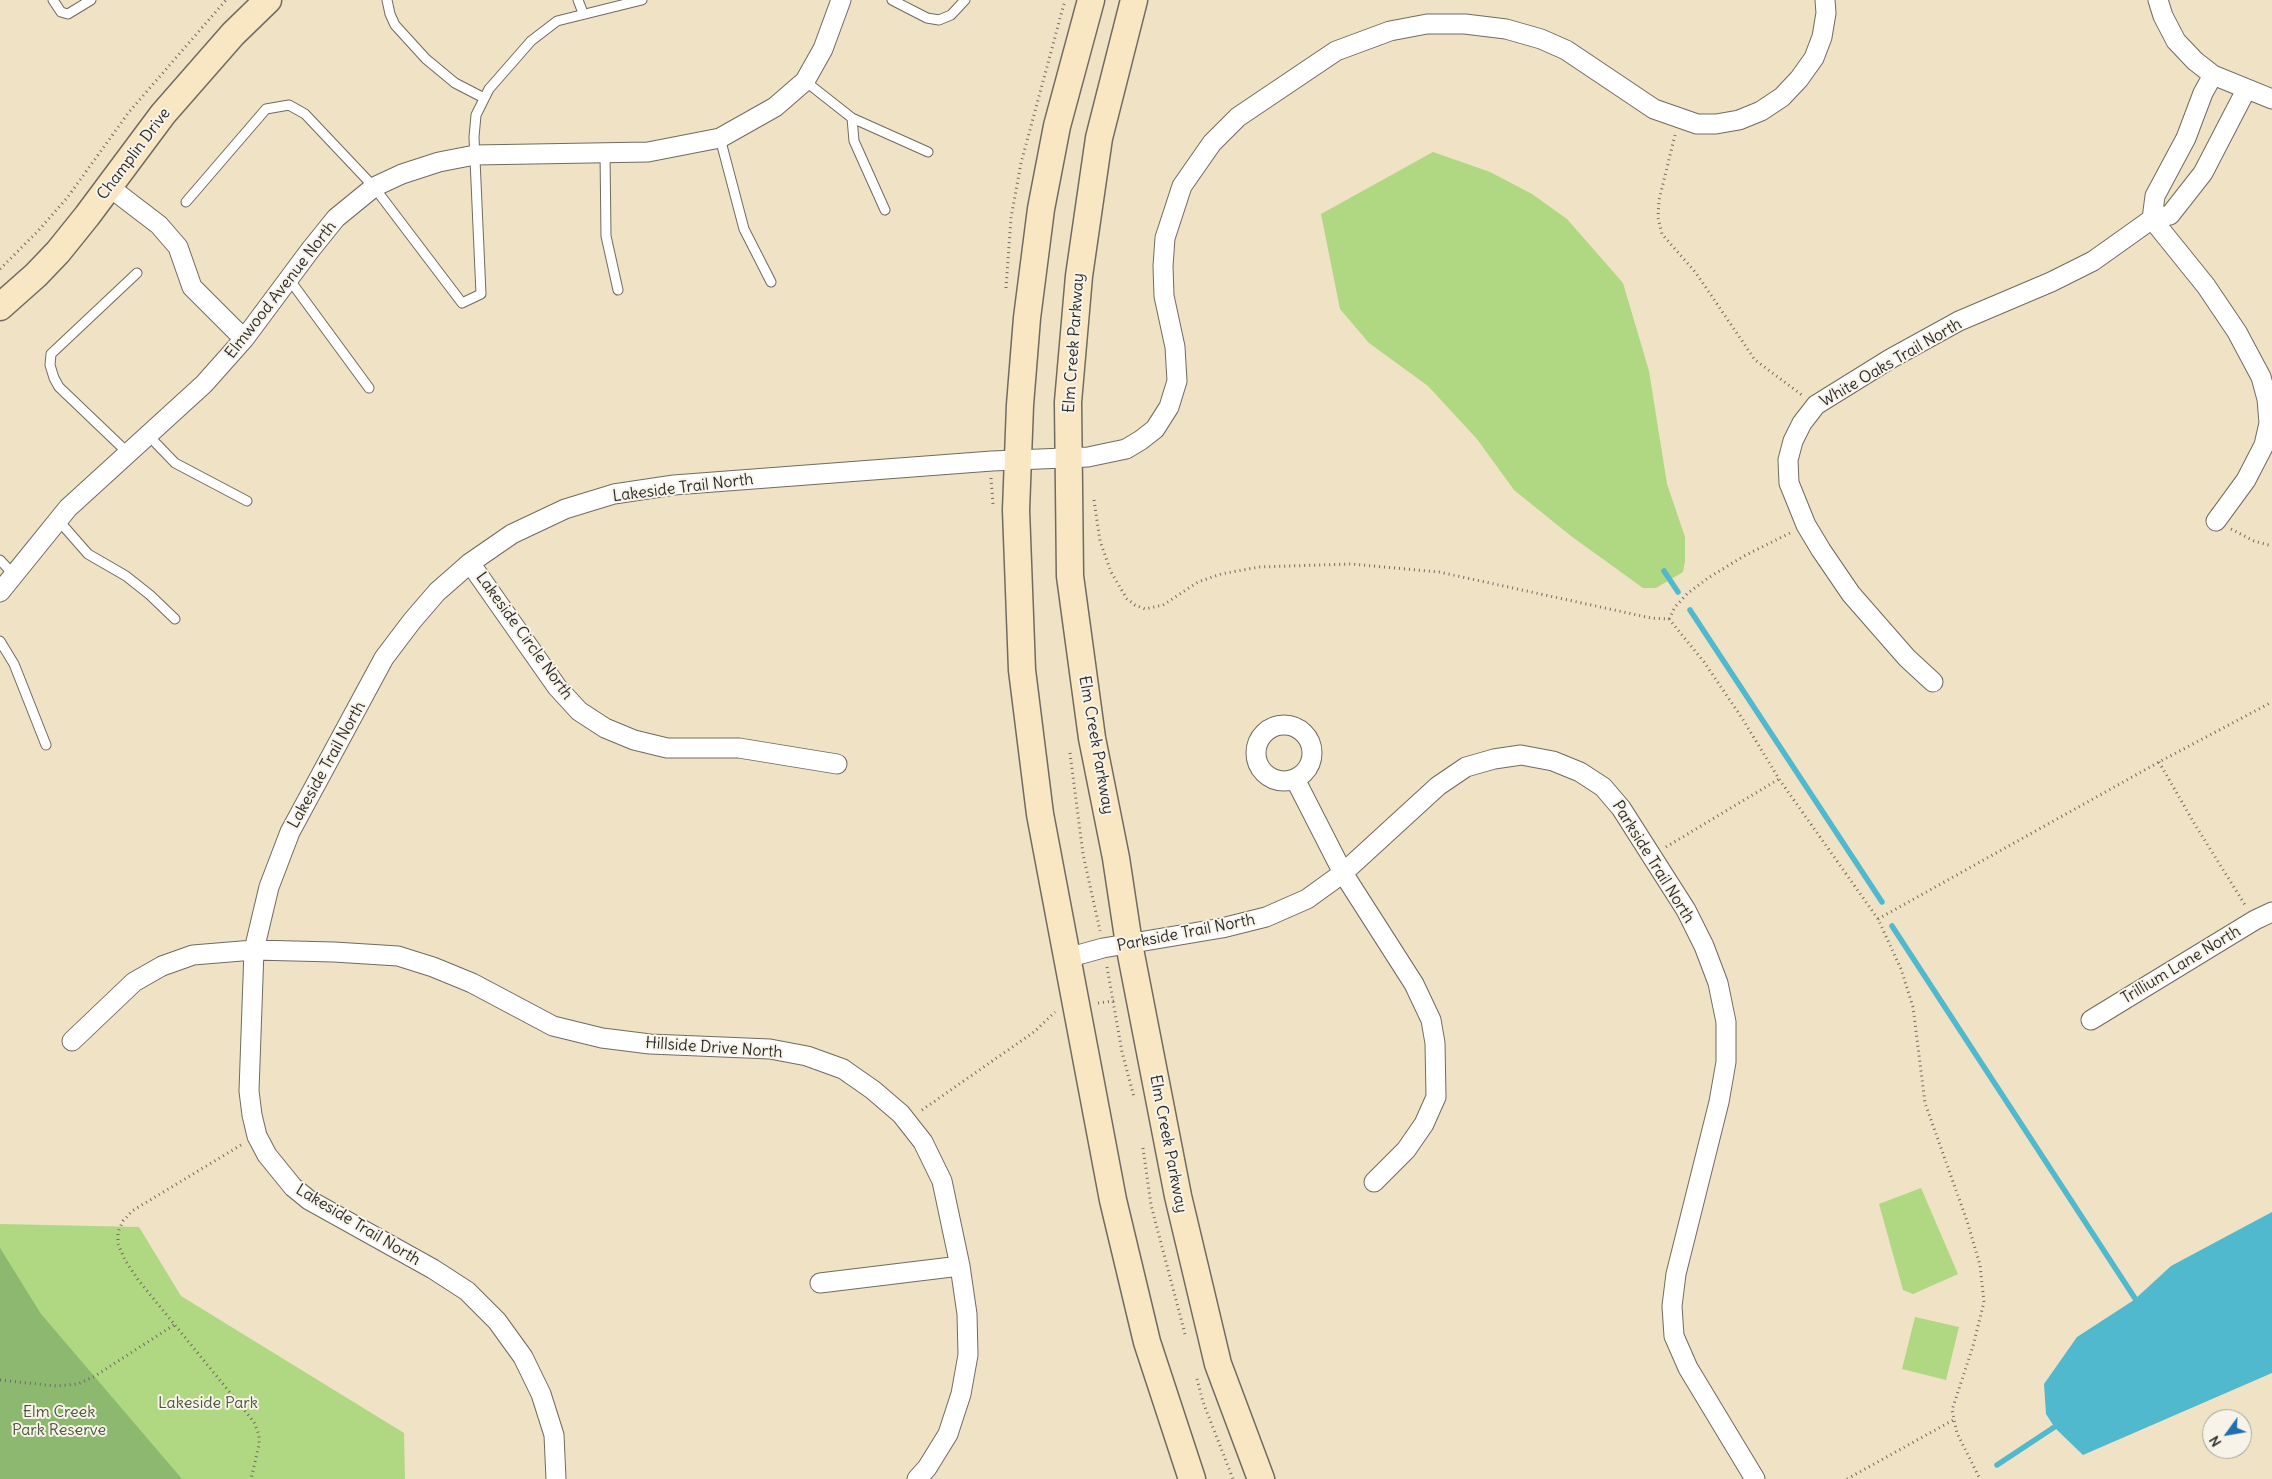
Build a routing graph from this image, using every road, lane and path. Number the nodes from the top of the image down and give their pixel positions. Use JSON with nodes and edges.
{"nodes":[{"id":1,"x":53,"y":0,"type":"edge"},
{"id":2,"x":92,"y":0,"type":"edge"},
{"id":3,"x":226,"y":0,"type":"edge"},
{"id":4,"x":268,"y":0,"type":"edge"},
{"id":5,"x":387,"y":0,"type":"edge"},
{"id":6,"x":578,"y":0,"type":"edge"},
{"id":7,"x":642,"y":0,"type":"edge"},
{"id":8,"x":841,"y":0,"type":"edge"},
{"id":9,"x":892,"y":0,"type":"edge"},
{"id":10,"x":965,"y":0,"type":"edge"},
{"id":11,"x":1091,"y":0,"type":"edge"},
{"id":12,"x":1134,"y":0,"type":"edge"},
{"id":13,"x":1825,"y":0,"type":"edge"},
{"id":14,"x":2158,"y":0,"type":"edge"},
{"id":15,"x":583,"y":14,"type":"junction"},
{"id":16,"x":2213,"y":75,"type":"junction"},
{"id":17,"x":804,"y":81,"type":"junction"},
{"id":18,"x":2246,"y":90,"type":"junction"},
{"id":19,"x":484,"y":98,"type":"junction"},
{"id":20,"x":2272,"y":99,"type":"edge"},
{"id":21,"x":852,"y":118,"type":"junction"},
{"id":22,"x":1678,"y":119,"type":"junction"},
{"id":23,"x":720,"y":138,"type":"junction"},
{"id":24,"x":928,"y":152,"type":"dead end"},
{"id":25,"x":605,"y":153,"type":"junction"},
{"id":26,"x":475,"y":155,"type":"junction"},
{"id":27,"x":108,"y":186,"type":"junction"},
{"id":28,"x":374,"y":187,"type":"junction"},
{"id":29,"x":186,"y":202,"type":"dead end"},
{"id":30,"x":885,"y":210,"type":"dead end"},
{"id":31,"x":2152,"y":219,"type":"junction"},
{"id":32,"x":0,"y":269,"type":"edge"},
{"id":33,"x":137,"y":273,"type":"dead end"},
{"id":34,"x":289,"y":279,"type":"junction"},
{"id":35,"x":771,"y":282,"type":"dead end"},
{"id":36,"x":618,"y":290,"type":"dead end"},
{"id":37,"x":0,"y":307,"type":"edge"},
{"id":38,"x":244,"y":339,"type":"junction"},
{"id":39,"x":369,"y":388,"type":"dead end"},
{"id":40,"x":1816,"y":405,"type":"junction"},
{"id":41,"x":148,"y":435,"type":"junction"},
{"id":42,"x":128,"y":453,"type":"junction"},
{"id":43,"x":1069,"y":458,"type":"junction"},
{"id":44,"x":1017,"y":461,"type":"junction"},
{"id":45,"x":247,"y":501,"type":"dead end"},
{"id":46,"x":59,"y":521,"type":"junction"},
{"id":47,"x":2216,"y":521,"type":"joint"},
{"id":48,"x":1806,"y":525,"type":"junction"},
{"id":49,"x":2272,"y":546,"type":"edge"},
{"id":50,"x":0,"y":560,"type":"edge"},
{"id":51,"x":470,"y":563,"type":"junction"},
{"id":52,"x":14,"y":575,"type":"junction"},
{"id":53,"x":0,"y":592,"type":"edge"},
{"id":54,"x":175,"y":619,"type":"dead end"},
{"id":55,"x":1669,"y":619,"type":"dead end"},
{"id":56,"x":0,"y":641,"type":"edge"},
{"id":57,"x":1933,"y":682,"type":"dead end"},
{"id":58,"x":2272,"y":702,"type":"edge"},
{"id":59,"x":46,"y":745,"type":"dead end"},
{"id":60,"x":2160,"y":762,"type":"junction"},
{"id":61,"x":837,"y":764,"type":"dead end"},
{"id":62,"x":1295,"y":779,"type":"dead end"},
{"id":63,"x":1779,"y":779,"type":"dead end"},
{"id":64,"x":1652,"y":855,"type":"junction"},
{"id":65,"x":1343,"y":873,"type":"junction"},
{"id":66,"x":2272,"y":912,"type":"edge"},
{"id":67,"x":1878,"y":919,"type":"dead end"},
{"id":68,"x":2254,"y":920,"type":"junction"},
{"id":69,"x":1129,"y":944,"type":"junction"},
{"id":70,"x":254,"y":950,"type":"junction"},
{"id":71,"x":1067,"y":958,"type":"junction"},
{"id":72,"x":1114,"y":1001,"type":"dead end"},
{"id":73,"x":1076,"y":1007,"type":"junction"},
{"id":74,"x":2091,"y":1020,"type":"dead end"},
{"id":75,"x":72,"y":1041,"type":"dead end"},
{"id":76,"x":907,"y":1120,"type":"junction"},
{"id":77,"x":257,"y":1136,"type":"junction"},
{"id":78,"x":1374,"y":1182,"type":"dead end"},
{"id":79,"x":960,"y":1266,"type":"junction"},
{"id":80,"x":820,"y":1283,"type":"dead end"},
{"id":81,"x":174,"y":1324,"type":"junction"},
{"id":82,"x":0,"y":1380,"type":"edge"},
{"id":83,"x":1954,"y":1419,"type":"dead end"},
{"id":84,"x":251,"y":1479,"type":"edge"},
{"id":85,"x":556,"y":1479,"type":"edge"},
{"id":86,"x":917,"y":1479,"type":"edge"},
{"id":87,"x":1192,"y":1479,"type":"edge"},
{"id":88,"x":1261,"y":1479,"type":"edge"},
{"id":89,"x":1755,"y":1479,"type":"edge"},
{"id":90,"x":1847,"y":1479,"type":"edge"}],
"edges":[{"from":1,"to":2,"type":"lane"},
{"from":3,"to":32,"type":"path"},
{"from":4,"to":27,"type":"street","name":"Champlin Drive"},
{"from":5,"to":19,"type":"lane"},
{"from":6,"to":15,"type":"lane"},
{"from":7,"to":15,"type":"lane"},
{"from":8,"to":17,"type":"street","name":"Elmwood Avenue North"},
{"from":9,"to":10,"type":"lane"},
{"from":11,"to":44,"type":"street"},
{"from":12,"to":43,"type":"street","name":"Elm Creek Parkway"},
{"from":13,"to":22,"type":"street","name":"Lakeside Trail North"},
{"from":14,"to":16,"type":"street"},
{"from":15,"to":19,"type":"lane"},
{"from":16,"to":18,"type":"street"},
{"from":16,"to":31,"type":"street"},
{"from":17,"to":21,"type":"lane"},
{"from":17,"to":23,"type":"street","name":"Elmwood Avenue North"},
{"from":18,"to":20,"type":"street"},
{"from":18,"to":31,"type":"street","name":"White Oaks Trail North"},
{"from":19,"to":26,"type":"lane"},
{"from":21,"to":24,"type":"lane"},
{"from":21,"to":30,"type":"lane"},
{"from":22,"to":40,"type":"path"},
{"from":22,"to":43,"type":"street","name":"Lakeside Trail North"},
{"from":23,"to":25,"type":"street","name":"Elmwood Avenue North"},
{"from":23,"to":35,"type":"lane"},
{"from":25,"to":26,"type":"street","name":"Elmwood Avenue North"},
{"from":25,"to":36,"type":"lane"},
{"from":26,"to":28,"type":"street","name":"Elmwood Avenue North"},
{"from":26,"to":28,"type":"lane"},
{"from":27,"to":37,"type":"street","name":"Champlin Drive"},
{"from":27,"to":38,"type":"street"},
{"from":28,"to":29,"type":"lane"},
{"from":28,"to":34,"type":"street","name":"Elmwood Avenue North"},
{"from":31,"to":40,"type":"street","name":"White Oaks Trail North"},
{"from":31,"to":47,"type":"street"},
{"from":33,"to":42,"type":"lane"},
{"from":34,"to":38,"type":"street","name":"Elmwood Avenue North"},
{"from":34,"to":39,"type":"lane"},
{"from":38,"to":41,"type":"street","name":"Elmwood Avenue North"},
{"from":40,"to":48,"type":"street","name":"White Oaks Trail North"},
{"from":41,"to":42,"type":"street","name":"Elmwood Avenue North"},
{"from":41,"to":45,"type":"lane"},
{"from":42,"to":46,"type":"street","name":"Elmwood Avenue North"},
{"from":43,"to":44,"type":"street","name":"Lakeside Trail North"},
{"from":43,"to":69,"type":"street","name":"Elm Creek Parkway"},
{"from":44,"to":51,"type":"street","name":"Lakeside Trail North"},
{"from":44,"to":71,"type":"street"},
{"from":46,"to":52,"type":"street","name":"Elmwood Avenue North"},
{"from":46,"to":54,"type":"lane"},
{"from":47,"to":49,"type":"path"},
{"from":48,"to":55,"type":"path"},
{"from":48,"to":57,"type":"street","name":"White Oaks Trail North"},
{"from":50,"to":52,"type":"lane"},
{"from":51,"to":61,"type":"street","name":"Lakeside Circle North"},
{"from":51,"to":70,"type":"street","name":"Lakeside Trail North"},
{"from":52,"to":53,"type":"street","name":"Elmwood Avenue North"},
{"from":56,"to":59,"type":"lane"},
{"from":58,"to":60,"type":"path"},
{"from":60,"to":67,"type":"path"},
{"from":60,"to":68,"type":"path"},
{"from":62,"to":65,"type":"street"},
{"from":63,"to":64,"type":"path"},
{"from":64,"to":65,"type":"street","name":"Parkside Trail North"},
{"from":64,"to":89,"type":"street","name":"Parkside Trail North"},
{"from":65,"to":69,"type":"street","name":"Parkside Trail North"},
{"from":65,"to":78,"type":"street"},
{"from":66,"to":68,"type":"street","name":"Trillium Lane North"},
{"from":68,"to":74,"type":"street","name":"Trillium Lane North"},
{"from":69,"to":71,"type":"street","name":"Parkside Trail North"},
{"from":69,"to":88,"type":"street","name":"Elm Creek Parkway"},
{"from":70,"to":75,"type":"street","name":"Hillside Drive North"},
{"from":70,"to":76,"type":"street","name":"Hillside Drive North"},
{"from":70,"to":77,"type":"street","name":"Lakeside Trail North"},
{"from":71,"to":73,"type":"street"},
{"from":72,"to":73,"type":"path"},
{"from":73,"to":76,"type":"path"},
{"from":73,"to":87,"type":"street"},
{"from":76,"to":79,"type":"street","name":"Hillside Drive North"},
{"from":77,"to":81,"type":"path"},
{"from":77,"to":85,"type":"street","name":"Lakeside Trail North"},
{"from":79,"to":80,"type":"street"},
{"from":79,"to":86,"type":"street","name":"Hillside Drive North"},
{"from":81,"to":82,"type":"path"},
{"from":81,"to":84,"type":"path"},
{"from":83,"to":90,"type":"path"}]}
